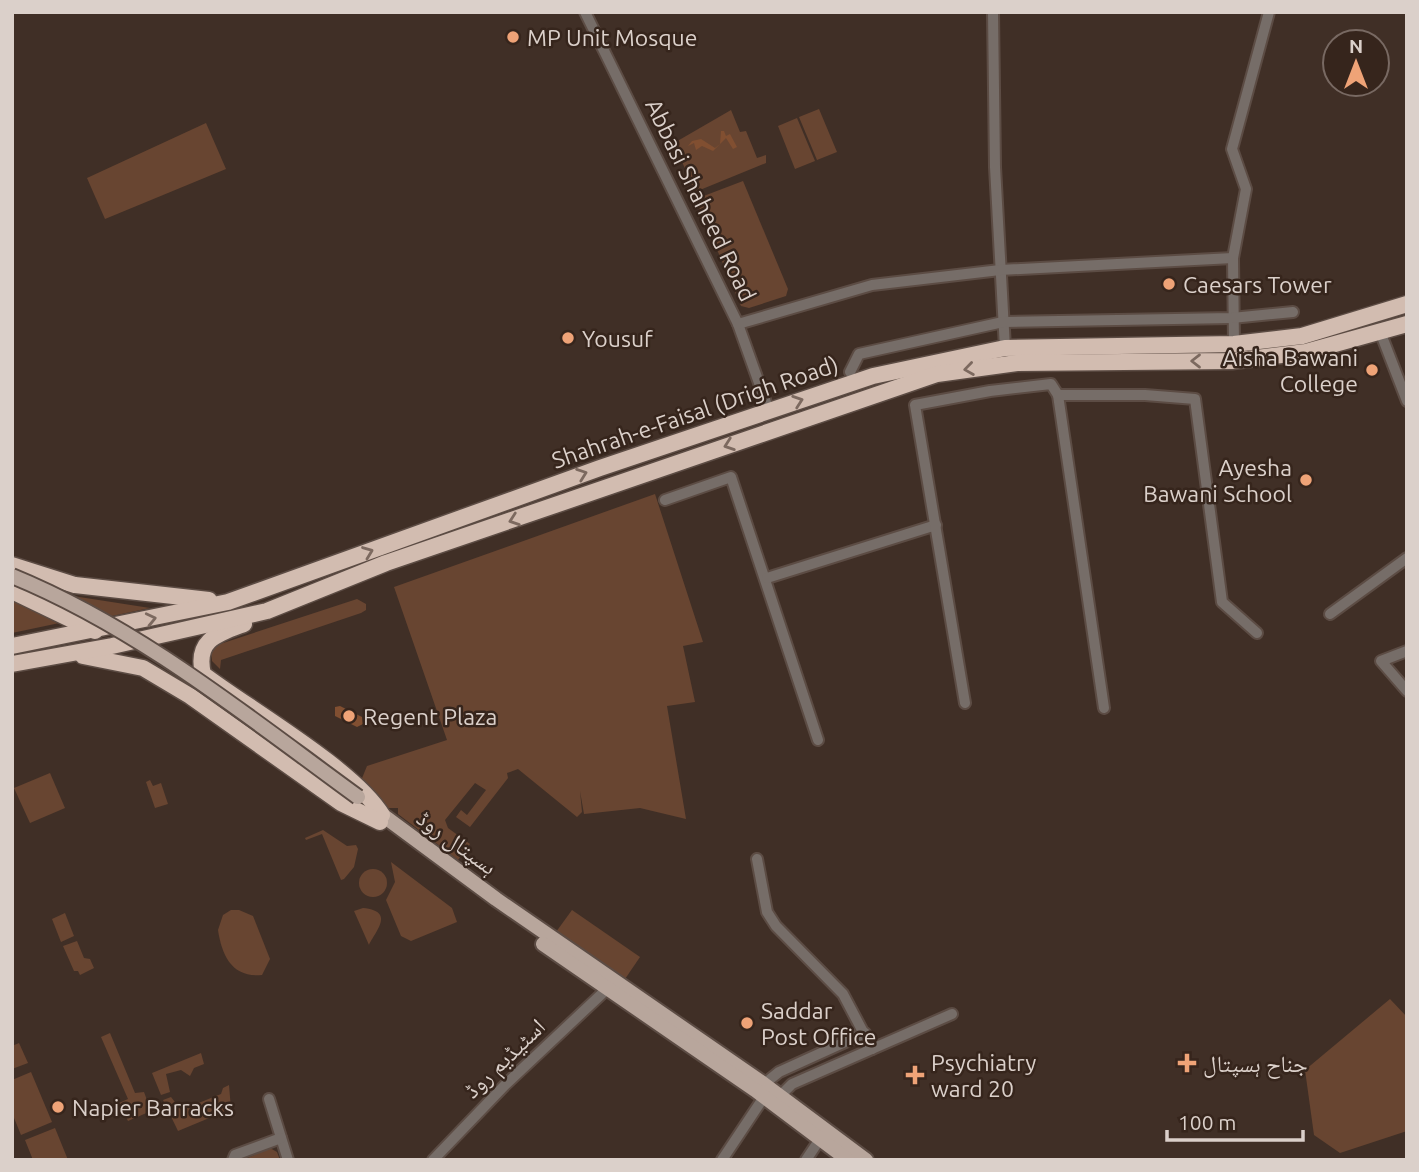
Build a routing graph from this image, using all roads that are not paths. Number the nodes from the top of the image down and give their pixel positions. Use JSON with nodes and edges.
{"nodes":[{"id":1,"x":585,"y":12,"type":"edge"},
{"id":2,"x":993,"y":12,"type":"edge"},
{"id":3,"x":1269,"y":12,"type":"edge"},
{"id":4,"x":1233,"y":258,"type":"junction"},
{"id":5,"x":1000,"y":270,"type":"junction"},
{"id":6,"x":1407,"y":304,"type":"edge"},
{"id":7,"x":1293,"y":312,"type":"dead end"},
{"id":8,"x":1232,"y":318,"type":"junction"},
{"id":9,"x":1003,"y":322,"type":"junction"},
{"id":10,"x":738,"y":324,"type":"junction"},
{"id":11,"x":1407,"y":324,"type":"edge"},
{"id":12,"x":1381,"y":334,"type":"junction"},
{"id":13,"x":1234,"y":344,"type":"junction"},
{"id":14,"x":1005,"y":348,"type":"junction"},
{"id":15,"x":850,"y":372,"type":"dead end"},
{"id":16,"x":1058,"y":395,"type":"junction"},
{"id":17,"x":1407,"y":401,"type":"edge"},
{"id":18,"x":769,"y":411,"type":"junction"},
{"id":19,"x":665,"y":500,"type":"dead end"},
{"id":20,"x":936,"y":525,"type":"junction"},
{"id":21,"x":1407,"y":558,"type":"edge"},
{"id":22,"x":12,"y":565,"type":"edge"},
{"id":23,"x":12,"y":576,"type":"edge"},
{"id":24,"x":767,"y":578,"type":"junction"},
{"id":25,"x":12,"y":582,"type":"edge"},
{"id":26,"x":67,"y":583,"type":"junction"},
{"id":27,"x":12,"y":591,"type":"edge"},
{"id":28,"x":228,"y":602,"type":"junction"},
{"id":29,"x":267,"y":611,"type":"junction"},
{"id":30,"x":1330,"y":614,"type":"dead end"},
{"id":31,"x":68,"y":616,"type":"junction"},
{"id":32,"x":94,"y":631,"type":"junction"},
{"id":33,"x":1257,"y":634,"type":"dead end"},
{"id":34,"x":12,"y":646,"type":"edge"},
{"id":35,"x":1407,"y":651,"type":"edge"},
{"id":36,"x":66,"y":654,"type":"junction"},
{"id":37,"x":12,"y":664,"type":"edge"},
{"id":38,"x":1407,"y":691,"type":"edge"},
{"id":39,"x":965,"y":703,"type":"dead end"},
{"id":40,"x":1104,"y":708,"type":"dead end"},
{"id":41,"x":818,"y":740,"type":"dead end"},
{"id":42,"x":357,"y":800,"type":"junction"},
{"id":43,"x":381,"y":818,"type":"junction"},
{"id":44,"x":757,"y":859,"type":"dead end"},
{"id":45,"x":607,"y":989,"type":"junction"},
{"id":46,"x":952,"y":1014,"type":"dead end"},
{"id":47,"x":865,"y":1033,"type":"junction"},
{"id":48,"x":872,"y":1049,"type":"junction"},
{"id":49,"x":764,"y":1091,"type":"junction"},
{"id":50,"x":780,"y":1096,"type":"junction"},
{"id":51,"x":269,"y":1099,"type":"dead end"},
{"id":52,"x":281,"y":1138,"type":"junction"},
{"id":53,"x":820,"y":1139,"type":"junction"},
{"id":54,"x":233,"y":1160,"type":"edge"},
{"id":55,"x":288,"y":1160,"type":"edge"},
{"id":56,"x":433,"y":1160,"type":"edge"},
{"id":57,"x":722,"y":1160,"type":"edge"},
{"id":58,"x":806,"y":1160,"type":"edge"},
{"id":59,"x":848,"y":1160,"type":"edge"},
{"id":60,"x":866,"y":1160,"type":"edge"}],
"edges":[{"from":1,"to":10,"type":"street","name":"Abbasi Shaheed Road"},
{"from":2,"to":5,"type":"street"},
{"from":3,"to":4,"type":"street"},
{"from":4,"to":5,"type":"street"},
{"from":4,"to":8,"type":"street"},
{"from":5,"to":9,"type":"street"},
{"from":5,"to":10,"type":"street"},
{"from":6,"to":13,"type":"highway","name":"Shahrah-e-Faisal (Drigh Road)"},
{"from":7,"to":8,"type":"street"},
{"from":8,"to":9,"type":"street"},
{"from":8,"to":13,"type":"street"},
{"from":9,"to":14,"type":"street"},
{"from":9,"to":15,"type":"street"},
{"from":10,"to":18,"type":"street","name":"Abbasi Shaheed Road"},
{"from":11,"to":12,"type":"highway","name":"Shahrah-e-Faisal (Drigh Road)"},
{"from":12,"to":17,"type":"street"},
{"from":12,"to":29,"type":"highway","name":"Shahrah-e-Faisal (Drigh Road)","one_way":true},
{"from":13,"to":14,"type":"highway","name":"Shahrah-e-Faisal (Drigh Road)"},
{"from":18,"to":14,"type":"highway","name":"Shahrah-e-Faisal (Drigh Road)","one_way":true},
{"from":16,"to":20,"type":"street"},
{"from":16,"to":33,"type":"street"},
{"from":16,"to":40,"type":"street"},
{"from":28,"to":18,"type":"highway","name":"Shahrah-e-Faisal (Drigh Road)","one_way":true},
{"from":19,"to":24,"type":"street"},
{"from":20,"to":24,"type":"street"},
{"from":20,"to":39,"type":"street"},
{"from":21,"to":30,"type":"street"},
{"from":22,"to":26,"type":"highway"},
{"from":23,"to":42,"type":"main road","name":"ہسپتال روڈ","bridge":true},
{"from":24,"to":41,"type":"street"},
{"from":25,"to":42,"type":"main road","name":"ہسپتال روڈ","bridge":true},
{"from":26,"to":28,"type":"highway"},
{"from":26,"to":31,"type":"highway"},
{"from":27,"to":31,"type":"highway"},
{"from":32,"to":28,"type":"highway","name":"Shahrah-e-Faisal (Drigh Road)","one_way":true},
{"from":29,"to":36,"type":"highway","name":"Shahrah-e-Faisal (Drigh Road)"},
{"from":29,"to":43,"type":"highway"},
{"from":31,"to":32,"type":"highway"},
{"from":32,"to":34,"type":"highway","name":"Shahrah-e-Faisal (Drigh Road)"},
{"from":35,"to":38,"type":"street"},
{"from":36,"to":37,"type":"highway","name":"Shahrah-e-Faisal (Drigh Road)"},
{"from":36,"to":43,"type":"highway"},
{"from":42,"to":43,"type":"main road","name":"ہسپتال روڈ"},
{"from":43,"to":45,"type":"main road","name":"ہسپتال روڈ"},
{"from":43,"to":49,"type":"main road","name":"ہسپتال روڈ"},
{"from":44,"to":47,"type":"street"},
{"from":45,"to":49,"type":"main road","name":"ہسپتال روڈ"},
{"from":45,"to":56,"type":"street","name":"اسٹیڈیم روڈ"},
{"from":46,"to":48,"type":"street"},
{"from":47,"to":48,"type":"street"},
{"from":47,"to":49,"type":"street"},
{"from":48,"to":50,"type":"street"},
{"from":49,"to":50,"type":"main road","name":"ہسپتال روڈ"},
{"from":49,"to":53,"type":"main road","name":"ہسپتال روڈ"},
{"from":49,"to":57,"type":"street"},
{"from":50,"to":60,"type":"main road","name":"ہسپتال روڈ"},
{"from":51,"to":52,"type":"street"},
{"from":52,"to":54,"type":"street"},
{"from":52,"to":55,"type":"street"},
{"from":53,"to":58,"type":"street"},
{"from":53,"to":59,"type":"main road","name":"ہسپتال روڈ"}]}
